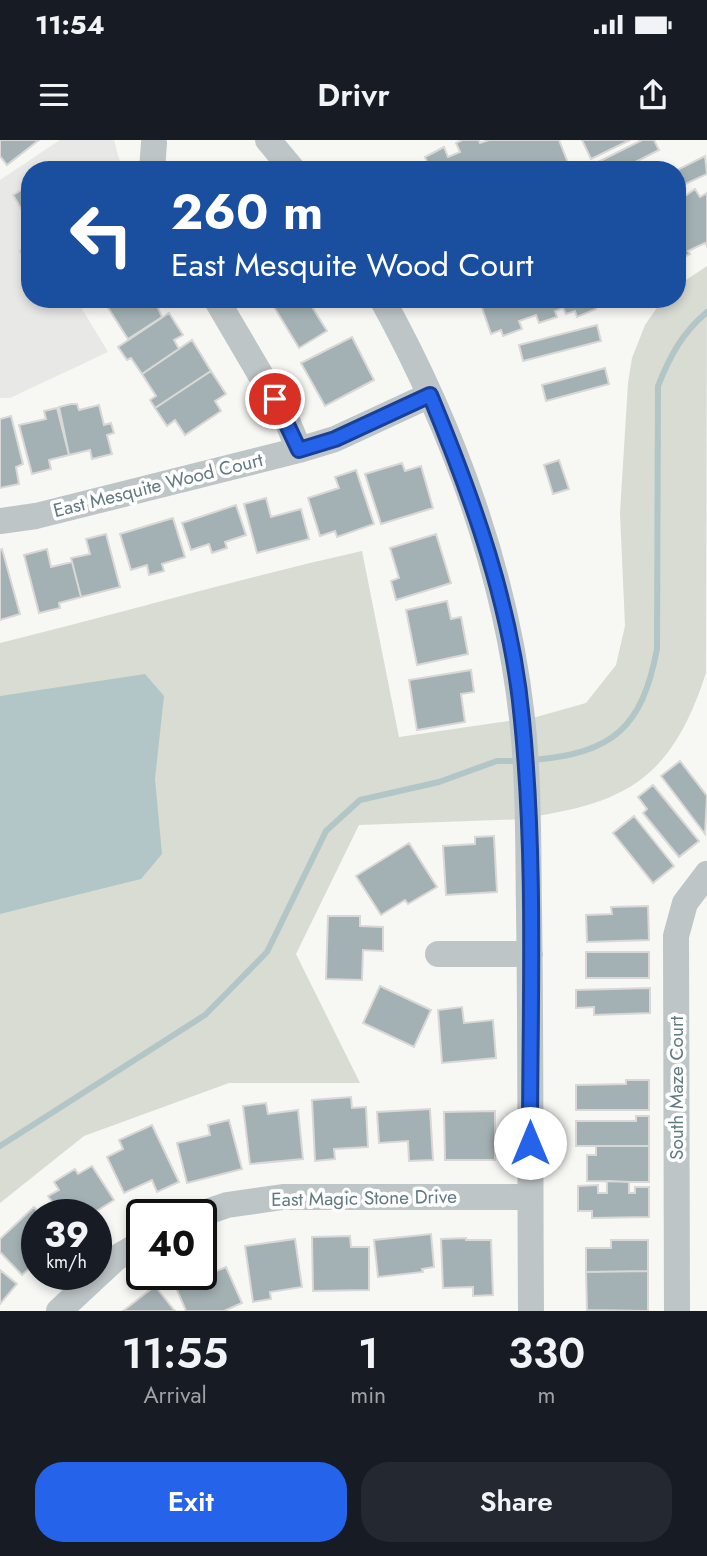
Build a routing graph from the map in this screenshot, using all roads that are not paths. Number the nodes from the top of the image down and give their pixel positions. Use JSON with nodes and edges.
{"nodes":[{"id":1,"x":268,"y":140,"type":"edge"},
{"id":2,"x":154,"y":143,"type":"dead end"},
{"id":3,"x":153,"y":161,"type":"edge"},
{"id":4,"x":286,"y":161,"type":"edge"},
{"id":5,"x":221,"y":308,"type":"edge"},
{"id":6,"x":386,"y":308,"type":"edge"},
{"id":7,"x":430,"y":395,"type":"junction"},
{"id":8,"x":299,"y":450,"type":"junction"},
{"id":9,"x":0,"y":521,"type":"edge"},
{"id":10,"x":707,"y":874,"type":"edge"},
{"id":11,"x":438,"y":954,"type":"dead end"},
{"id":12,"x":530,"y":954,"type":"junction"},
{"id":13,"x":530,"y":1197,"type":"junction"},
{"id":14,"x":217,"y":1208,"type":"edge"},
{"id":15,"x":126,"y":1252,"type":"edge"},
{"id":16,"x":60,"y":1311,"type":"edge"},
{"id":17,"x":531,"y":1311,"type":"edge"},
{"id":18,"x":677,"y":1311,"type":"edge"}],
"edges":[{"from":1,"to":4,"type":"street"},
{"from":2,"to":3,"type":"street"},
{"from":5,"to":8,"type":"street"},
{"from":6,"to":7,"type":"street"},
{"from":7,"to":8,"type":"street","name":"East Mesquite Wood Court"},
{"from":7,"to":12,"type":"street"},
{"from":8,"to":9,"type":"street","name":"East Mesquite Wood Court"},
{"from":10,"to":18,"type":"street","name":"South Maze Court"},
{"from":11,"to":12,"type":"street"},
{"from":12,"to":13,"type":"street"},
{"from":13,"to":14,"type":"street","name":"East Magic Stone Drive"},
{"from":13,"to":17,"type":"street"},
{"from":15,"to":16,"type":"street"}]}
